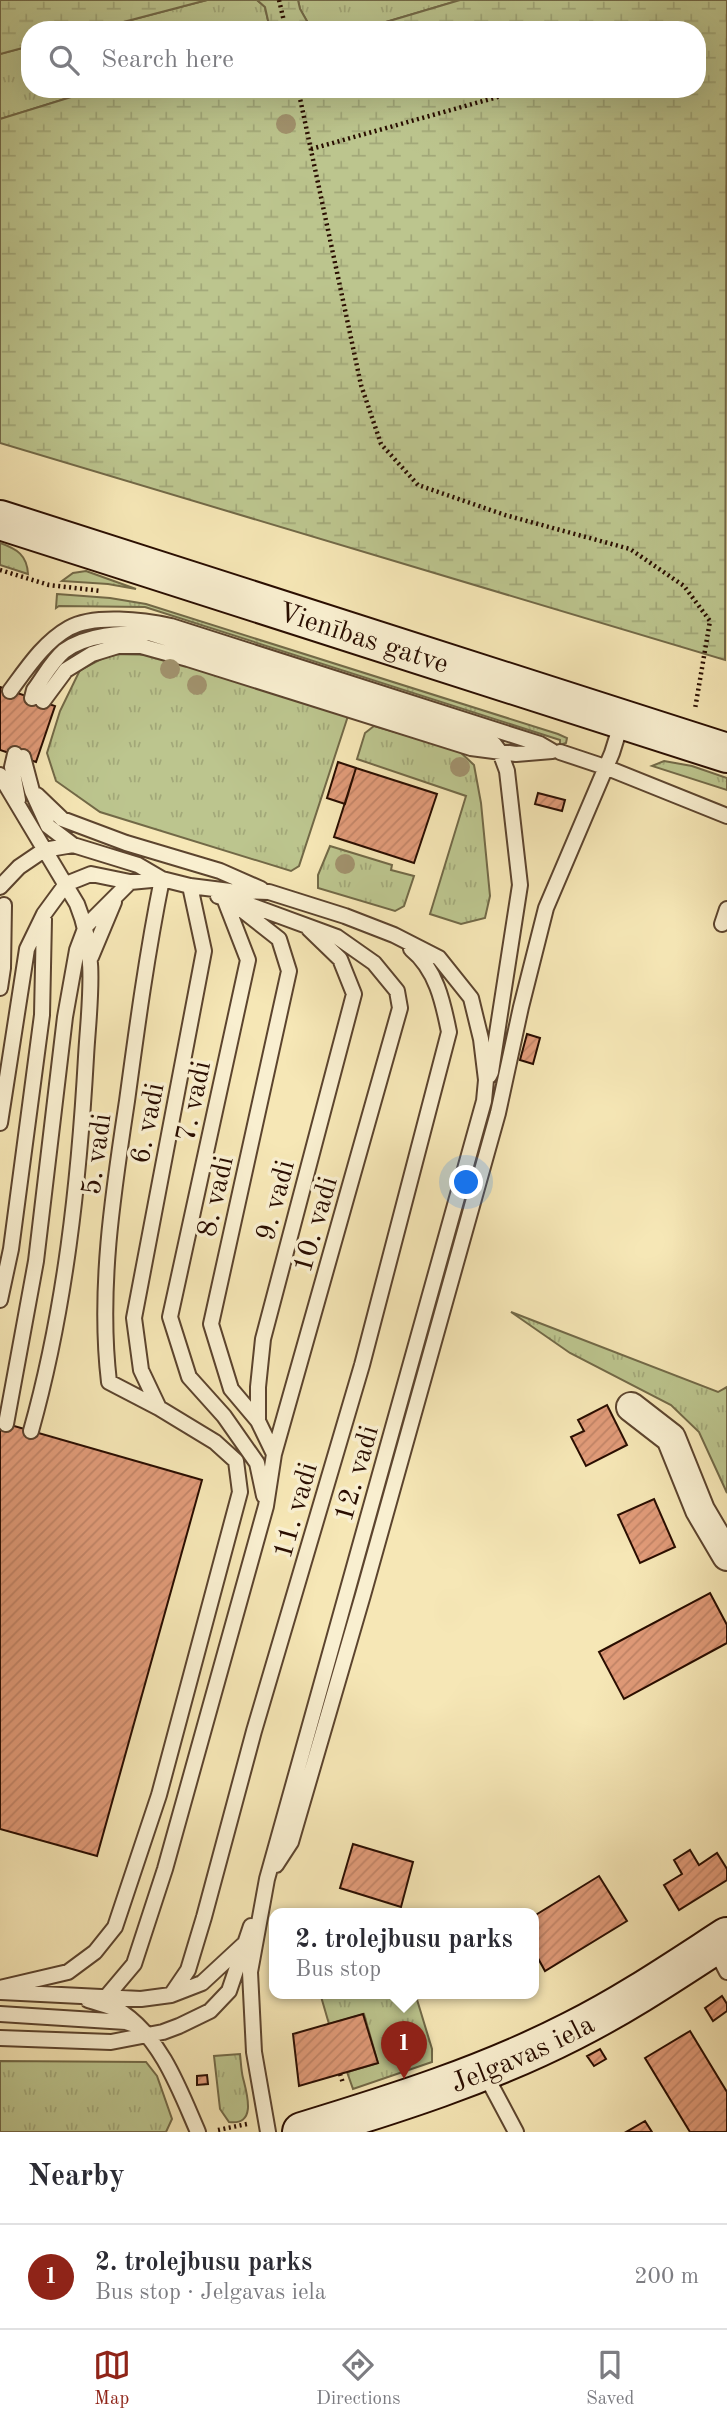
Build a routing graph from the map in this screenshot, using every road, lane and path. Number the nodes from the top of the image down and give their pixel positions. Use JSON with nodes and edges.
{"nodes":[{"id":1,"x":279,"y":0,"type":"edge"},
{"id":2,"x":284,"y":21,"type":"edge"},
{"id":3,"x":300,"y":98,"type":"edge"},
{"id":4,"x":494,"y":98,"type":"edge"},
{"id":5,"x":311,"y":149,"type":"junction"},
{"id":6,"x":0,"y":520,"type":"edge"},
{"id":7,"x":0,"y":570,"type":"edge"},
{"id":8,"x":114,"y":593,"type":"dead end"},
{"id":9,"x":10,"y":691,"type":"dead end"},
{"id":10,"x":37,"y":699,"type":"dead end"},
{"id":11,"x":623,"y":720,"type":"junction"},
{"id":12,"x":690,"y":741,"type":"junction"},
{"id":13,"x":500,"y":752,"type":"junction"},
{"id":14,"x":560,"y":752,"type":"dead end"},
{"id":15,"x":727,"y":753,"type":"edge"},
{"id":16,"x":605,"y":767,"type":"junction"},
{"id":17,"x":0,"y":775,"type":"edge"},
{"id":18,"x":32,"y":791,"type":"junction"},
{"id":19,"x":19,"y":805,"type":"junction"},
{"id":20,"x":727,"y":816,"type":"edge"},
{"id":21,"x":73,"y":845,"type":"junction"},
{"id":22,"x":44,"y":850,"type":"junction"},
{"id":23,"x":19,"y":867,"type":"junction"},
{"id":24,"x":162,"y":879,"type":"junction"},
{"id":25,"x":130,"y":882,"type":"junction"},
{"id":26,"x":66,"y":884,"type":"junction"},
{"id":27,"x":190,"y":886,"type":"junction"},
{"id":28,"x":0,"y":887,"type":"edge"},
{"id":29,"x":269,"y":892,"type":"junction"},
{"id":30,"x":116,"y":898,"type":"junction"},
{"id":31,"x":223,"y":898,"type":"junction"},
{"id":32,"x":4,"y":905,"type":"junction"},
{"id":33,"x":727,"y":909,"type":"edge"},
{"id":34,"x":44,"y":914,"type":"junction"},
{"id":35,"x":722,"y":924,"type":"dead end"},
{"id":36,"x":0,"y":925,"type":"edge"},
{"id":37,"x":86,"y":926,"type":"junction"},
{"id":38,"x":305,"y":926,"type":"junction"},
{"id":39,"x":394,"y":935,"type":"junction"},
{"id":40,"x":91,"y":957,"type":"junction"},
{"id":41,"x":0,"y":988,"type":"edge"},
{"id":42,"x":486,"y":1080,"type":"junction"},
{"id":43,"x":0,"y":1123,"type":"edge"},
{"id":44,"x":0,"y":1300,"type":"edge"},
{"id":45,"x":631,"y":1406,"type":"dead end"},
{"id":46,"x":159,"y":1408,"type":"junction"},
{"id":47,"x":258,"y":1421,"type":"junction"},
{"id":48,"x":6,"y":1424,"type":"dead end"},
{"id":49,"x":31,"y":1431,"type":"dead end"},
{"id":50,"x":274,"y":1454,"type":"junction"},
{"id":51,"x":266,"y":1506,"type":"junction"},
{"id":52,"x":727,"y":1556,"type":"edge"},
{"id":53,"x":267,"y":1879,"type":"junction"},
{"id":54,"x":245,"y":1942,"type":"junction"},
{"id":55,"x":723,"y":1952,"type":"edge"},
{"id":56,"x":0,"y":1990,"type":"edge"},
{"id":57,"x":171,"y":1995,"type":"junction"},
{"id":58,"x":107,"y":1996,"type":"junction"},
{"id":59,"x":79,"y":1997,"type":"junction"},
{"id":60,"x":0,"y":2014,"type":"edge"},
{"id":61,"x":143,"y":2031,"type":"junction"},
{"id":62,"x":0,"y":2038,"type":"edge"},
{"id":63,"x":484,"y":2071,"type":"junction"},
{"id":64,"x":267,"y":2127,"type":"edge"},
{"id":65,"x":198,"y":2132,"type":"edge"},
{"id":66,"x":205,"y":2132,"type":"edge"},
{"id":67,"x":302,"y":2132,"type":"edge"},
{"id":68,"x":516,"y":2132,"type":"edge"}],
"edges":[{"from":1,"to":2,"type":"path"},
{"from":3,"to":5,"type":"path"},
{"from":4,"to":5,"type":"path"},
{"from":5,"to":12,"type":"path"},
{"from":6,"to":11,"type":"main road","name":"Vienības gatve"},
{"from":7,"to":8,"type":"path"},
{"from":9,"to":13,"type":"lane"},
{"from":10,"to":13,"type":"lane"},
{"from":11,"to":12,"type":"main road","name":"Vienības gatve"},
{"from":11,"to":16,"type":"lane"},
{"from":12,"to":15,"type":"main road","name":"Vienības gatve"},
{"from":13,"to":42,"type":"lane"},
{"from":14,"to":16,"type":"lane"},
{"from":16,"to":20,"type":"lane"},
{"from":16,"to":53,"type":"lane"},
{"from":17,"to":19,"type":"lane"},
{"from":18,"to":19,"type":"lane"},
{"from":18,"to":21,"type":"lane"},
{"from":18,"to":29,"type":"lane"},
{"from":19,"to":22,"type":"lane"},
{"from":21,"to":22,"type":"lane"},
{"from":21,"to":24,"type":"lane"},
{"from":22,"to":23,"type":"lane"},
{"from":22,"to":26,"type":"lane"},
{"from":23,"to":28,"type":"lane"},
{"from":23,"to":32,"type":"lane"},
{"from":24,"to":25,"type":"lane"},
{"from":24,"to":27,"type":"lane"},
{"from":24,"to":46,"type":"lane","name":"5. vadi"},
{"from":25,"to":26,"type":"lane"},
{"from":25,"to":30,"type":"lane"},
{"from":26,"to":34,"type":"lane"},
{"from":26,"to":37,"type":"lane"},
{"from":27,"to":29,"type":"lane"},
{"from":27,"to":31,"type":"lane"},
{"from":27,"to":46,"type":"lane","name":"6. vadi"},
{"from":29,"to":39,"type":"lane"},
{"from":30,"to":37,"type":"lane"},
{"from":30,"to":40,"type":"lane"},
{"from":31,"to":38,"type":"lane"},
{"from":31,"to":47,"type":"lane","name":"8. vadi"},
{"from":31,"to":51,"type":"lane","name":"7. vadi"},
{"from":32,"to":36,"type":"lane"},
{"from":32,"to":41,"type":"lane"},
{"from":33,"to":35,"type":"lane"},
{"from":34,"to":43,"type":"lane"},
{"from":34,"to":44,"type":"lane"},
{"from":37,"to":40,"type":"lane"},
{"from":37,"to":48,"type":"lane"},
{"from":38,"to":47,"type":"lane","name":"9. vadi"},
{"from":38,"to":50,"type":"lane","name":"10. vadi"},
{"from":39,"to":42,"type":"lane"},
{"from":39,"to":57,"type":"lane","name":"11. vadi"},
{"from":40,"to":49,"type":"lane"},
{"from":42,"to":53,"type":"lane","name":"12. vadi"},
{"from":45,"to":52,"type":"street"},
{"from":46,"to":56,"type":"lane"},
{"from":47,"to":50,"type":"lane"},
{"from":50,"to":51,"type":"lane","name":"10. vadi"},
{"from":51,"to":58,"type":"lane","name":"10. vadi"},
{"from":53,"to":54,"type":"lane"},
{"from":53,"to":64,"type":"lane"},
{"from":54,"to":57,"type":"lane"},
{"from":54,"to":61,"type":"lane"},
{"from":55,"to":63,"type":"main road","name":"Jelgavas iela"},
{"from":56,"to":59,"type":"lane"},
{"from":57,"to":58,"type":"lane"},
{"from":58,"to":59,"type":"lane"},
{"from":59,"to":61,"type":"lane"},
{"from":60,"to":61,"type":"lane"},
{"from":61,"to":62,"type":"lane"},
{"from":61,"to":65,"type":"lane"},
{"from":63,"to":67,"type":"main road","name":"Jelgavas iela"},
{"from":63,"to":68,"type":"lane"},
{"from":64,"to":66,"type":"path"}]}
